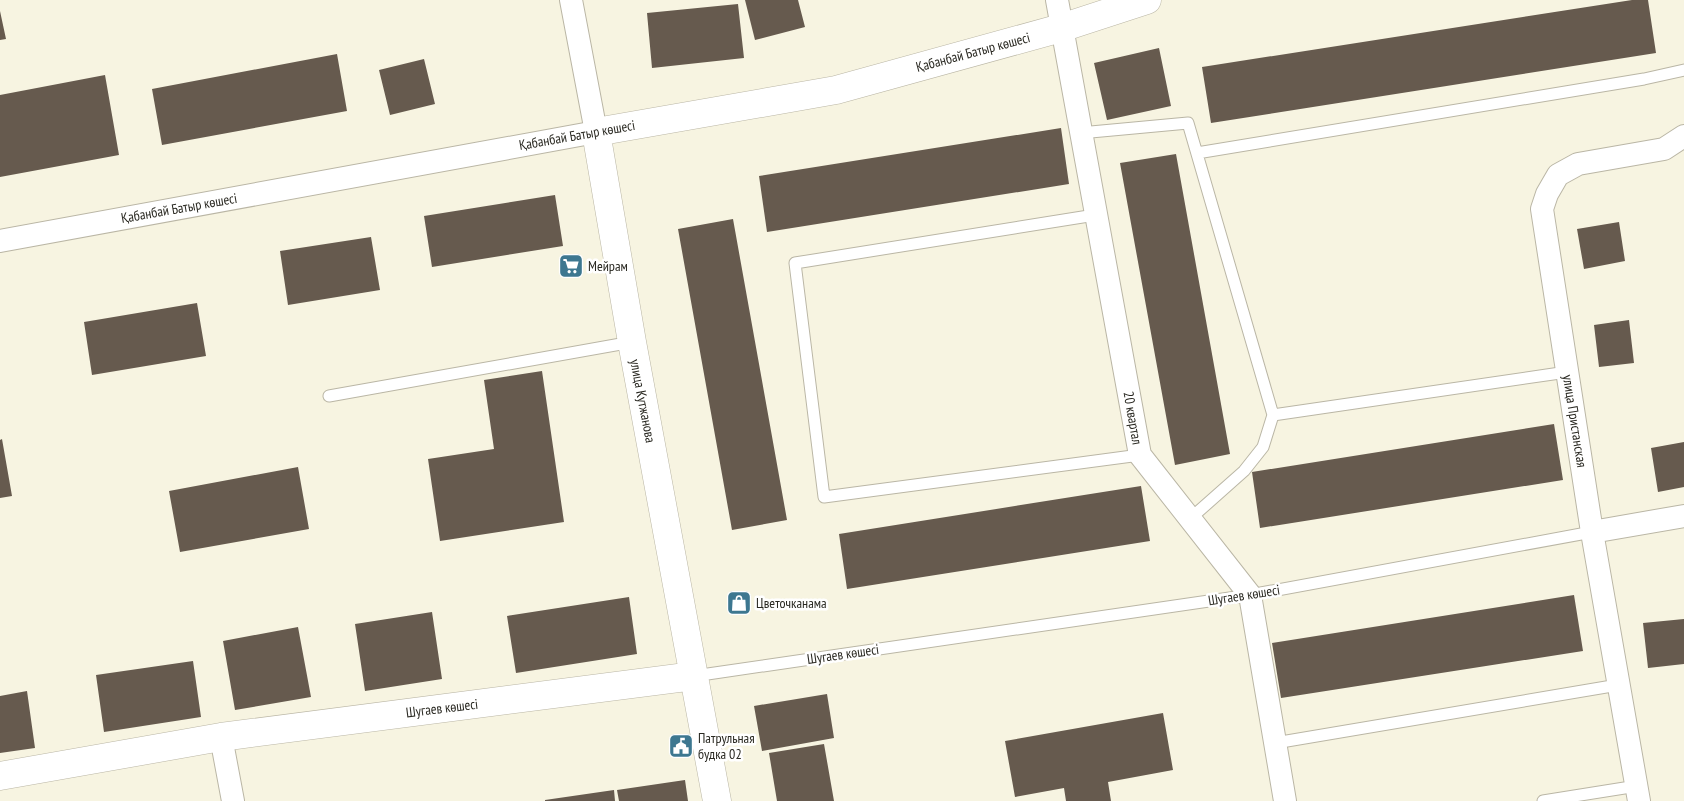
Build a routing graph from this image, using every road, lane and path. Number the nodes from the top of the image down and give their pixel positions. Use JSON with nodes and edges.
{"nodes":[{"id":1,"x":571,"y":0,"type":"edge"},
{"id":2,"x":1058,"y":0,"type":"edge"},
{"id":3,"x":1147,"y":0,"type":"edge"},
{"id":4,"x":1061,"y":28,"type":"junction"},
{"id":5,"x":1684,"y":70,"type":"edge"},
{"id":6,"x":596,"y":132,"type":"junction"},
{"id":7,"x":1080,"y":133,"type":"junction"},
{"id":8,"x":1684,"y":136,"type":"edge"},
{"id":9,"x":1197,"y":153,"type":"junction"},
{"id":10,"x":1095,"y":215,"type":"junction"},
{"id":11,"x":0,"y":241,"type":"edge"},
{"id":12,"x":632,"y":342,"type":"junction"},
{"id":13,"x":1567,"y":372,"type":"junction"},
{"id":14,"x":329,"y":396,"type":"dead end"},
{"id":15,"x":1273,"y":415,"type":"junction"},
{"id":16,"x":1140,"y":455,"type":"junction"},
{"id":17,"x":1684,"y":516,"type":"edge"},
{"id":18,"x":1191,"y":518,"type":"junction"},
{"id":19,"x":1592,"y":532,"type":"junction"},
{"id":20,"x":1250,"y":595,"type":"junction"},
{"id":21,"x":694,"y":676,"type":"junction"},
{"id":22,"x":1618,"y":684,"type":"junction"},
{"id":23,"x":221,"y":737,"type":"junction"},
{"id":24,"x":1275,"y":743,"type":"junction"},
{"id":25,"x":0,"y":776,"type":"edge"},
{"id":26,"x":1638,"y":794,"type":"edge"},
{"id":27,"x":233,"y":801,"type":"edge"},
{"id":28,"x":717,"y":801,"type":"edge"},
{"id":29,"x":1284,"y":801,"type":"edge"},
{"id":30,"x":1543,"y":801,"type":"edge"}],
"edges":[{"from":1,"to":6,"type":"street","name":"улица Кутжанова"},
{"from":2,"to":4,"type":"street","name":"20 квартал"},
{"from":3,"to":4,"type":"main road","name":"Қабанбай Батыр көшесі"},
{"from":4,"to":6,"type":"main road","name":"Қабанбай Батыр көшесі"},
{"from":4,"to":7,"type":"street","name":"20 квартал"},
{"from":5,"to":9,"type":"lane"},
{"from":6,"to":11,"type":"street","name":"Қабанбай Батыр көшесі"},
{"from":6,"to":12,"type":"main road","name":"улица Кутжанова"},
{"from":7,"to":9,"type":"lane"},
{"from":7,"to":10,"type":"street","name":"20 квартал"},
{"from":8,"to":13,"type":"street","name":"улица Пристанская"},
{"from":9,"to":15,"type":"lane"},
{"from":10,"to":16,"type":"street","name":"20 квартал"},
{"from":10,"to":16,"type":"lane"},
{"from":12,"to":14,"type":"lane"},
{"from":12,"to":21,"type":"main road","name":"улица Кутжанова"},
{"from":13,"to":15,"type":"lane"},
{"from":13,"to":19,"type":"street","name":"улица Пристанская"},
{"from":15,"to":18,"type":"lane"},
{"from":16,"to":18,"type":"street","name":"20 квартал"},
{"from":17,"to":19,"type":"street","name":"Шугаев көшесі"},
{"from":18,"to":20,"type":"street","name":"20 квартал"},
{"from":19,"to":20,"type":"lane","name":"Шугаев көшесі"},
{"from":19,"to":22,"type":"street","name":"улица Пристанская"},
{"from":20,"to":21,"type":"lane","name":"Шугаев көшесі"},
{"from":20,"to":24,"type":"street","name":"20 квартал"},
{"from":21,"to":23,"type":"main road","name":"Шугаев көшесі"},
{"from":21,"to":28,"type":"main road","name":"улица Кутжанова"},
{"from":22,"to":24,"type":"lane"},
{"from":22,"to":26,"type":"street","name":"улица Пристанская"},
{"from":23,"to":25,"type":"main road","name":"Шугаев көшесі"},
{"from":23,"to":27,"type":"street"},
{"from":24,"to":29,"type":"street","name":"20 квартал"},
{"from":26,"to":30,"type":"lane"}]}
